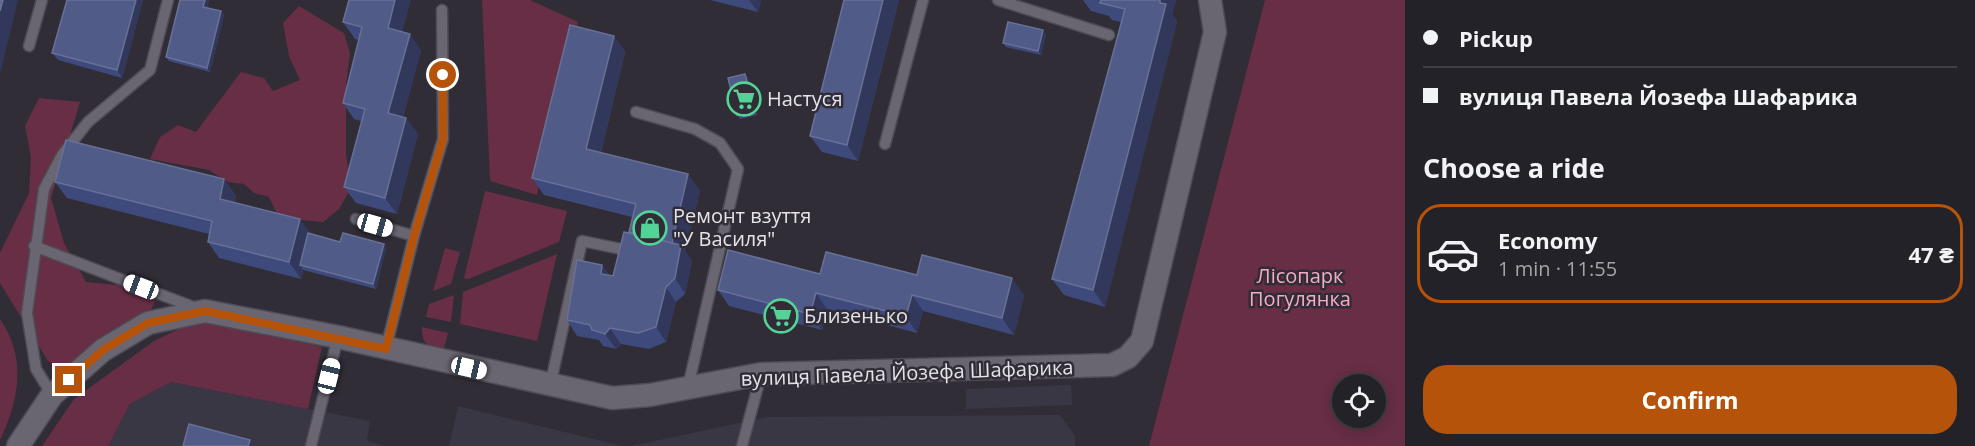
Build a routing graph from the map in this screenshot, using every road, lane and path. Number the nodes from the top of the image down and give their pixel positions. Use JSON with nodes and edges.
{"nodes":[{"id":1,"x":42,"y":0,"type":"edge"},
{"id":2,"x":168,"y":0,"type":"edge"},
{"id":3,"x":923,"y":0,"type":"edge"},
{"id":4,"x":998,"y":0,"type":"edge"},
{"id":5,"x":1210,"y":0,"type":"edge"},
{"id":6,"x":442,"y":10,"type":"dead end"},
{"id":7,"x":1109,"y":35,"type":"dead end"},
{"id":8,"x":29,"y":46,"type":"dead end"},
{"id":9,"x":636,"y":112,"type":"dead end"},
{"id":10,"x":885,"y":144,"type":"dead end"},
{"id":11,"x":356,"y":219,"type":"dead end"},
{"id":12,"x":414,"y":236,"type":"junction"},
{"id":13,"x":34,"y":246,"type":"junction"},
{"id":14,"x":621,"y":249,"type":"edge"},
{"id":15,"x":205,"y":311,"type":"junction"},
{"id":16,"x":338,"y":337,"type":"junction"},
{"id":17,"x":386,"y":349,"type":"junction"},
{"id":18,"x":761,"y":374,"type":"junction"},
{"id":19,"x":550,"y":386,"type":"junction"},
{"id":20,"x":688,"y":388,"type":"junction"},
{"id":21,"x":52,"y":395,"type":"junction"},
{"id":22,"x":18,"y":446,"type":"edge"},
{"id":23,"x":311,"y":446,"type":"edge"},
{"id":24,"x":742,"y":446,"type":"edge"}],
"edges":[{"from":1,"to":8,"type":"lane"},
{"from":2,"to":13,"type":"lane"},
{"from":3,"to":10,"type":"lane"},
{"from":4,"to":7,"type":"lane"},
{"from":5,"to":18,"type":"street","name":"вулиця Павела Йозефа Шафарика"},
{"from":6,"to":12,"type":"lane"},
{"from":9,"to":20,"type":"lane"},
{"from":11,"to":12,"type":"lane"},
{"from":12,"to":17,"type":"lane"},
{"from":13,"to":15,"type":"lane"},
{"from":13,"to":21,"type":"lane"},
{"from":14,"to":19,"type":"lane"},
{"from":15,"to":16,"type":"street","name":"вулиця Павела Йозефа Шафарика"},
{"from":15,"to":21,"type":"street","name":"вулиця Павела Йозефа Шафарика"},
{"from":16,"to":17,"type":"street","name":"вулиця Павела Йозефа Шафарика"},
{"from":16,"to":23,"type":"lane"},
{"from":17,"to":19,"type":"street","name":"вулиця Павела Йозефа Шафарика"},
{"from":18,"to":20,"type":"street","name":"вулиця Павела Йозефа Шафарика"},
{"from":18,"to":24,"type":"lane"},
{"from":19,"to":20,"type":"street","name":"вулиця Павела Йозефа Шафарика"},
{"from":21,"to":22,"type":"street","name":"вулиця Павела Йозефа Шафарика"}]}
